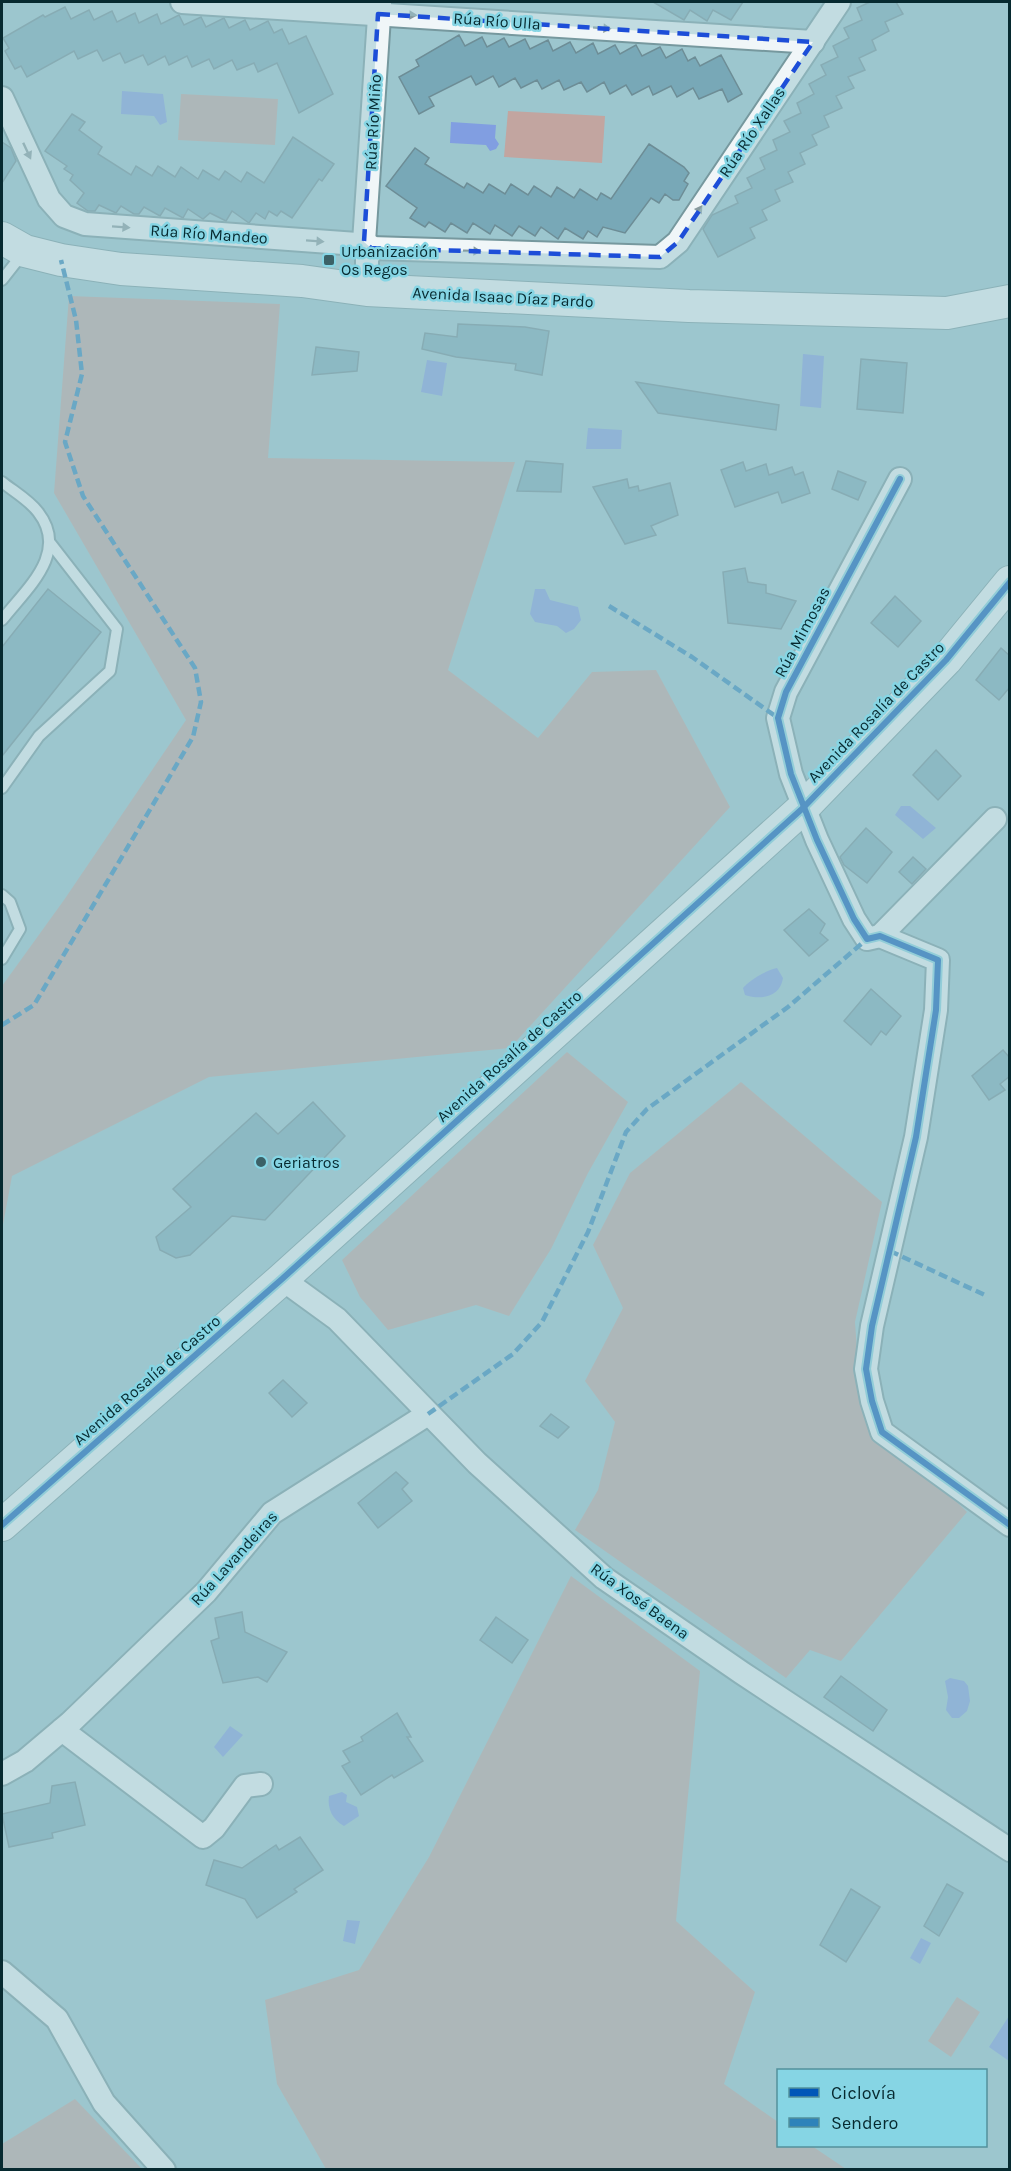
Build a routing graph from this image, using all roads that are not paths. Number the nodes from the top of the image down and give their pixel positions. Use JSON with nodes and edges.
{"nodes":[{"id":1,"x":182,"y":2,"type":"edge"},
{"id":2,"x":839,"y":2,"type":"edge"},
{"id":3,"x":379,"y":8,"type":"edge"},
{"id":4,"x":813,"y":42,"type":"junction"},
{"id":5,"x":2,"y":98,"type":"edge"},
{"id":6,"x":13,"y":244,"type":"edge"},
{"id":7,"x":365,"y":248,"type":"junction"},
{"id":8,"x":660,"y":257,"type":"joint"},
{"id":9,"x":2,"y":280,"type":"edge"},
{"id":10,"x":366,"y":290,"type":"junction"},
{"id":11,"x":1010,"y":301,"type":"edge"},
{"id":12,"x":900,"y":479,"type":"dead end"},
{"id":13,"x":2,"y":482,"type":"edge"},
{"id":14,"x":51,"y":544,"type":"junction"},
{"id":15,"x":1010,"y":582,"type":"edge"},
{"id":16,"x":2,"y":620,"type":"edge"},
{"id":17,"x":2,"y":788,"type":"edge"},
{"id":18,"x":803,"y":808,"type":"junction"},
{"id":19,"x":995,"y":819,"type":"dead end"},
{"id":20,"x":2,"y":895,"type":"edge"},
{"id":21,"x":880,"y":936,"type":"junction"},
{"id":22,"x":2,"y":959,"type":"edge"},
{"id":23,"x":282,"y":1279,"type":"junction"},
{"id":24,"x":428,"y":1414,"type":"junction"},
{"id":25,"x":2,"y":1525,"type":"edge"},
{"id":26,"x":1010,"y":1526,"type":"edge"},
{"id":27,"x":62,"y":1730,"type":"junction"},
{"id":28,"x":2,"y":1774,"type":"edge"},
{"id":29,"x":261,"y":1784,"type":"dead end"},
{"id":30,"x":1010,"y":1850,"type":"edge"},
{"id":31,"x":2,"y":1972,"type":"edge"},
{"id":32,"x":164,"y":2169,"type":"edge"}],
"edges":[{"from":1,"to":3,"type":"street","name":"Rúa Río Ulla"},
{"from":2,"to":4,"type":"street","name":"Rúa Río Xallas"},
{"from":3,"to":4,"type":"street","name":"Rúa Río Ulla","one_way":true},
{"from":3,"to":7,"type":"street","name":"Rúa Río Miño"},
{"from":8,"to":4,"type":"street","name":"Rúa Río Xallas","one_way":true},
{"from":5,"to":7,"type":"street","name":"Rúa Río Mandeo","one_way":true},
{"from":6,"to":9,"type":"lane"},
{"from":6,"to":10,"type":"street","name":"Avenida Isaac Díaz Pardo"},
{"from":7,"to":8,"type":"street","name":"Rúa Río Mandeo","one_way":true},
{"from":7,"to":10,"type":"street","name":"Rúa Río Miño"},
{"from":10,"to":11,"type":"street","name":"Avenida Isaac Díaz Pardo"},
{"from":12,"to":18,"type":"street","name":"Rúa Mimosas"},
{"from":13,"to":14,"type":"lane"},
{"from":14,"to":16,"type":"lane"},
{"from":14,"to":17,"type":"lane"},
{"from":15,"to":18,"type":"street","name":"Avenida Rosalía de Castro"},
{"from":18,"to":21,"type":"street","name":"Rúa Mimosas"},
{"from":18,"to":23,"type":"street","name":"Avenida Rosalía de Castro"},
{"from":19,"to":21,"type":"street"},
{"from":20,"to":22,"type":"lane"},
{"from":21,"to":26,"type":"street"},
{"from":23,"to":24,"type":"street","name":"Rúa Xosé Baena"},
{"from":23,"to":25,"type":"street","name":"Avenida Rosalía de Castro"},
{"from":24,"to":27,"type":"street","name":"Rúa Lavandeiras"},
{"from":24,"to":30,"type":"street","name":"Rúa Xosé Baena"},
{"from":27,"to":28,"type":"street","name":"Rúa Lavandeiras"},
{"from":27,"to":29,"type":"street"},
{"from":31,"to":32,"type":"street"}]}
